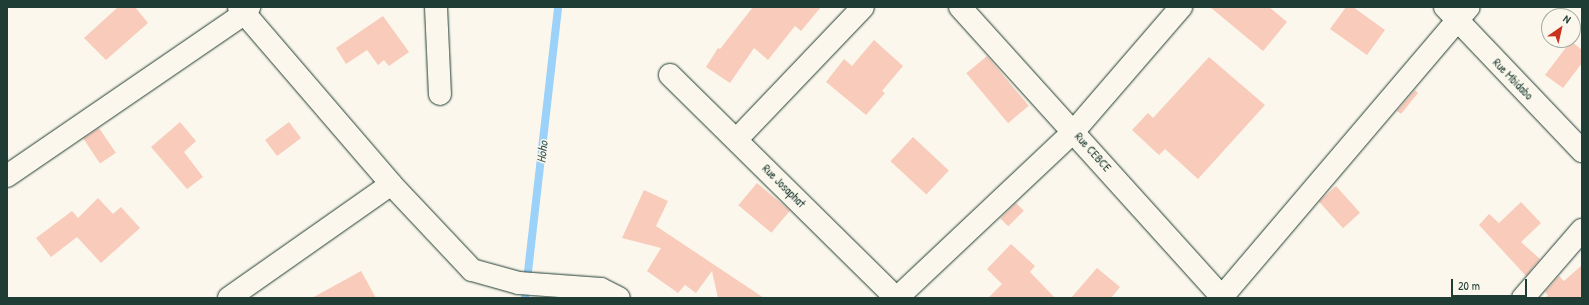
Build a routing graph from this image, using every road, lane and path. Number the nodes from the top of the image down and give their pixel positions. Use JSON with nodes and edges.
{"nodes":[{"id":1,"x":436,"y":7,"type":"edge"},
{"id":2,"x":863,"y":7,"type":"edge"},
{"id":3,"x":960,"y":7,"type":"edge"},
{"id":4,"x":1181,"y":7,"type":"edge"},
{"id":5,"x":244,"y":9,"type":"edge"},
{"id":6,"x":1457,"y":12,"type":"edge"},
{"id":7,"x":670,"y":75,"type":"dead end"},
{"id":8,"x":440,"y":94,"type":"dead end"},
{"id":9,"x":1074,"y":131,"type":"junction"},
{"id":10,"x":737,"y":139,"type":"junction"},
{"id":11,"x":1582,"y":151,"type":"edge"},
{"id":12,"x":7,"y":176,"type":"edge"},
{"id":13,"x":391,"y":184,"type":"junction"},
{"id":14,"x":1582,"y":230,"type":"edge"},
{"id":15,"x":229,"y":298,"type":"edge"},
{"id":16,"x":619,"y":298,"type":"edge"},
{"id":17,"x":896,"y":298,"type":"edge"},
{"id":18,"x":1222,"y":298,"type":"edge"},
{"id":19,"x":1523,"y":298,"type":"edge"}],
"edges":[{"from":1,"to":8,"type":"street"},
{"from":2,"to":10,"type":"street"},
{"from":3,"to":9,"type":"street","name":"Rue CEBCE"},
{"from":4,"to":9,"type":"street"},
{"from":5,"to":12,"type":"street"},
{"from":5,"to":13,"type":"street"},
{"from":6,"to":11,"type":"street","name":"Rue Mbidabo"},
{"from":6,"to":18,"type":"street"},
{"from":7,"to":10,"type":"street","name":"Rue Josaphat"},
{"from":9,"to":17,"type":"street"},
{"from":9,"to":18,"type":"street","name":"Rue CEBCE"},
{"from":10,"to":17,"type":"street","name":"Rue Josaphat"},
{"from":13,"to":15,"type":"street"},
{"from":13,"to":16,"type":"street"},
{"from":14,"to":19,"type":"street"}]}
